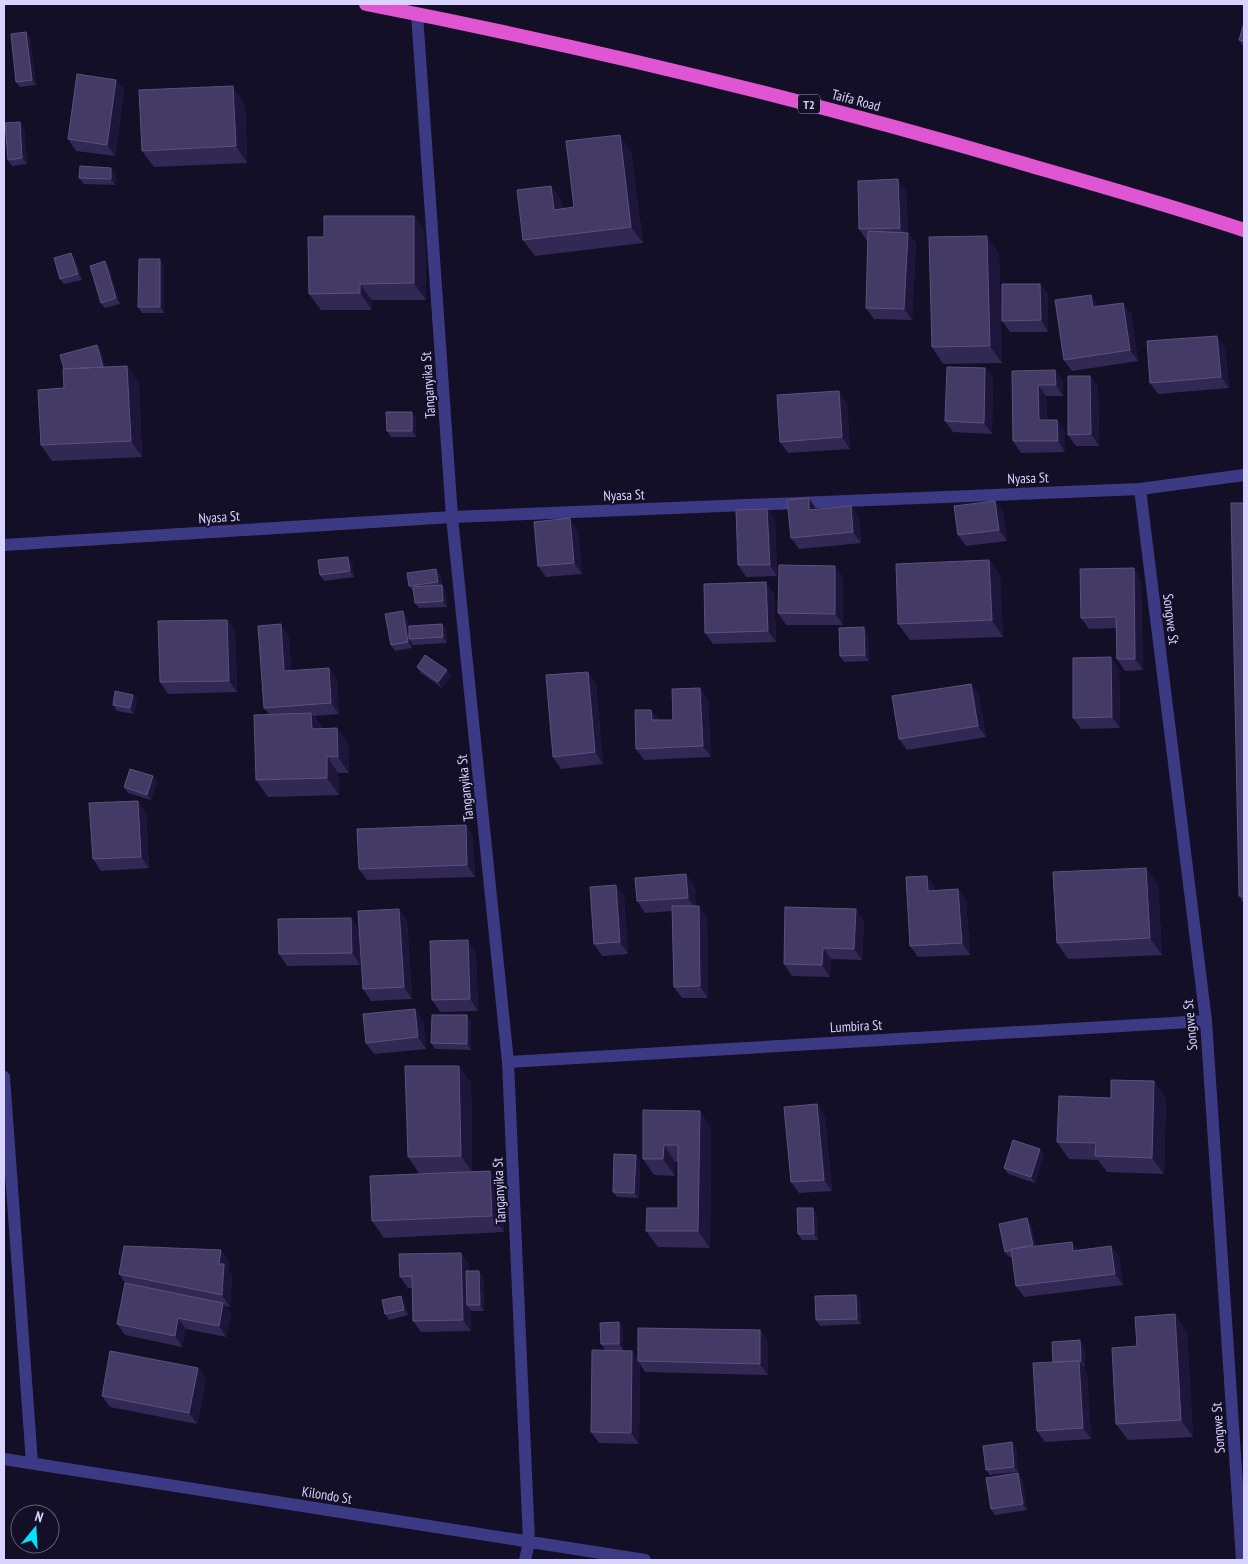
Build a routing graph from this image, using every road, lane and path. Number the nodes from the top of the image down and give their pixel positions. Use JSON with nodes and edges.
{"nodes":[{"id":1,"x":366,"y":4,"type":"edge"},
{"id":2,"x":417,"y":14,"type":"junction"},
{"id":3,"x":1244,"y":230,"type":"edge"},
{"id":4,"x":1244,"y":475,"type":"edge"},
{"id":5,"x":1140,"y":489,"type":"junction"},
{"id":6,"x":452,"y":517,"type":"junction"},
{"id":7,"x":4,"y":546,"type":"edge"},
{"id":8,"x":1206,"y":1021,"type":"junction"},
{"id":9,"x":508,"y":1062,"type":"junction"},
{"id":10,"x":4,"y":1077,"type":"edge"},
{"id":11,"x":4,"y":1459,"type":"edge"},
{"id":12,"x":32,"y":1464,"type":"junction"},
{"id":13,"x":529,"y":1542,"type":"junction"},
{"id":14,"x":525,"y":1560,"type":"edge"},
{"id":15,"x":645,"y":1560,"type":"edge"},
{"id":16,"x":1242,"y":1560,"type":"edge"}],
"edges":[{"from":1,"to":2,"type":"highway","name":"Taifa Road","number":"T2"},
{"from":2,"to":3,"type":"highway","name":"Taifa Road","number":"T2"},
{"from":2,"to":6,"type":"street","name":"Tanganyika St"},
{"from":4,"to":5,"type":"street","name":"Nyasa St"},
{"from":5,"to":6,"type":"street","name":"Nyasa St"},
{"from":5,"to":8,"type":"street","name":"Songwe St"},
{"from":6,"to":7,"type":"street","name":"Nyasa St"},
{"from":6,"to":9,"type":"street","name":"Tanganyika St"},
{"from":8,"to":9,"type":"street","name":"Lumbira St"},
{"from":8,"to":16,"type":"street","name":"Songwe St"},
{"from":9,"to":13,"type":"street","name":"Tanganyika St"},
{"from":10,"to":12,"type":"street"},
{"from":11,"to":12,"type":"street","name":"Kilondo St"},
{"from":12,"to":13,"type":"street","name":"Kilondo St"},
{"from":13,"to":14,"type":"street","name":"Tanganyika St"},
{"from":13,"to":15,"type":"street","name":"Kilondo St"}]}
